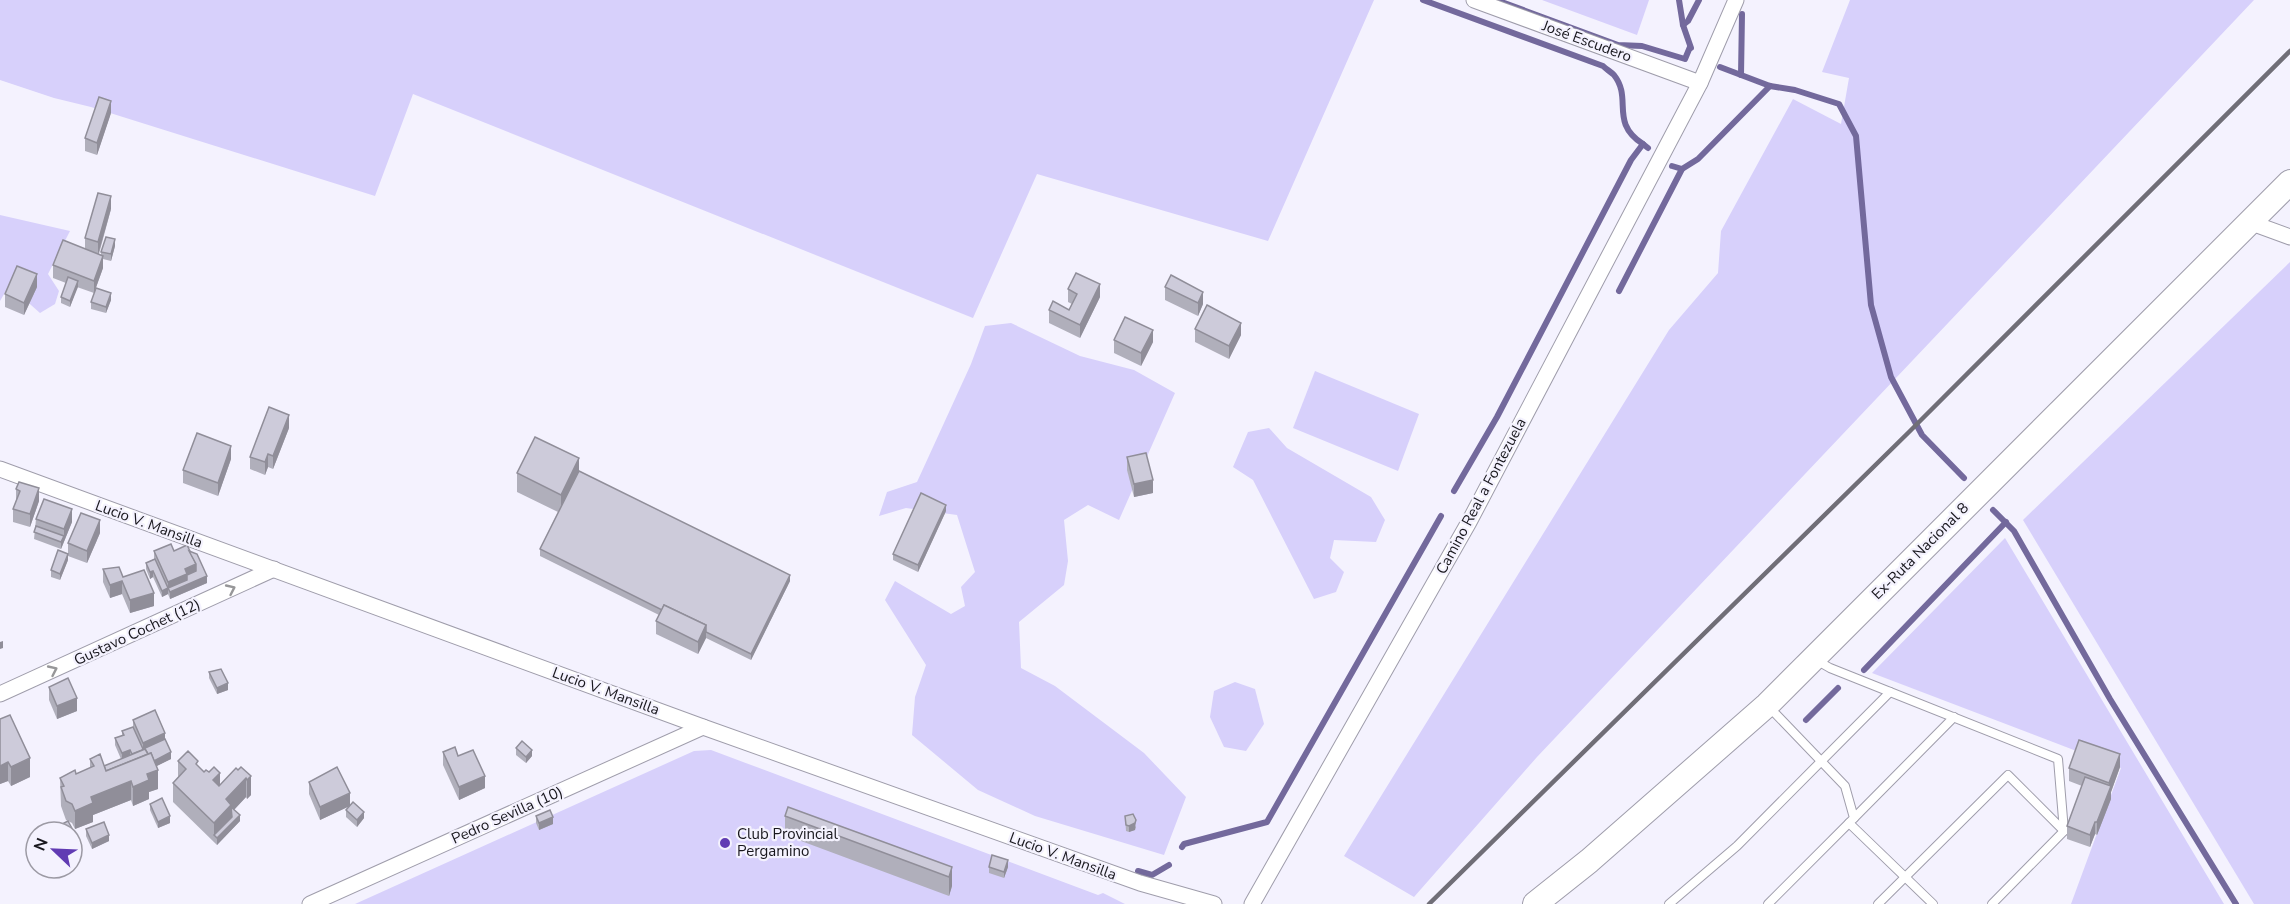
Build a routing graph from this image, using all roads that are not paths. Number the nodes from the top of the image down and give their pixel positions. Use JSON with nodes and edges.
{"nodes":[{"id":1,"x":1474,"y":0,"type":"edge"},
{"id":2,"x":1736,"y":0,"type":"edge"},
{"id":3,"x":1700,"y":82,"type":"junction"},
{"id":4,"x":2290,"y":182,"type":"edge"},
{"id":5,"x":2249,"y":222,"type":"junction"},
{"id":6,"x":2290,"y":237,"type":"edge"},
{"id":7,"x":0,"y":469,"type":"edge"},
{"id":8,"x":274,"y":569,"type":"junction"},
{"id":9,"x":1813,"y":659,"type":"junction"},
{"id":10,"x":1890,"y":692,"type":"junction"},
{"id":11,"x":0,"y":694,"type":"edge"},
{"id":12,"x":1767,"y":705,"type":"junction"},
{"id":13,"x":1954,"y":717,"type":"junction"},
{"id":14,"x":704,"y":727,"type":"junction"},
{"id":15,"x":1823,"y":761,"type":"junction"},
{"id":16,"x":1852,"y":820,"type":"junction"},
{"id":17,"x":2064,"y":831,"type":"junction"},
{"id":18,"x":1905,"y":877,"type":"junction"},
{"id":19,"x":310,"y":904,"type":"edge"},
{"id":20,"x":1214,"y":904,"type":"edge"},
{"id":21,"x":1252,"y":904,"type":"edge"},
{"id":22,"x":1535,"y":904,"type":"edge"},
{"id":23,"x":1669,"y":904,"type":"edge"},
{"id":24,"x":1768,"y":904,"type":"edge"},
{"id":25,"x":1878,"y":904,"type":"edge"},
{"id":26,"x":1933,"y":904,"type":"edge"},
{"id":27,"x":1992,"y":904,"type":"edge"}],
"edges":[{"from":1,"to":3,"type":"street","name":"José Escudero"},
{"from":2,"to":3,"type":"street","name":"Camino Real a Fontezuela"},
{"from":3,"to":21,"type":"street","name":"Camino Real a Fontezuela"},
{"from":4,"to":5,"type":"main road","name":"Ex-Ruta Nacional 8"},
{"from":5,"to":6,"type":"street"},
{"from":5,"to":9,"type":"main road","name":"Ex-Ruta Nacional 8"},
{"from":7,"to":8,"type":"street","name":"Lucio V. Mansilla"},
{"from":11,"to":8,"type":"street","name":"Gustavo Cochet (12)","one_way":true},
{"from":8,"to":14,"type":"street","name":"Lucio V. Mansilla"},
{"from":9,"to":10,"type":"lane"},
{"from":9,"to":12,"type":"main road","name":"Ex-Ruta Nacional 8"},
{"from":10,"to":13,"type":"lane"},
{"from":10,"to":15,"type":"lane"},
{"from":12,"to":15,"type":"lane"},
{"from":12,"to":22,"type":"main road","name":"Ex-Ruta Nacional 8"},
{"from":13,"to":16,"type":"lane"},
{"from":13,"to":17,"type":"lane"},
{"from":14,"to":19,"type":"street","name":"Pedro Sevilla (10)"},
{"from":14,"to":20,"type":"street","name":"Lucio V. Mansilla"},
{"from":15,"to":16,"type":"lane"},
{"from":15,"to":23,"type":"lane"},
{"from":16,"to":18,"type":"lane"},
{"from":16,"to":24,"type":"lane"},
{"from":17,"to":18,"type":"lane"},
{"from":17,"to":27,"type":"lane"},
{"from":18,"to":25,"type":"lane"},
{"from":18,"to":26,"type":"lane"}]}
